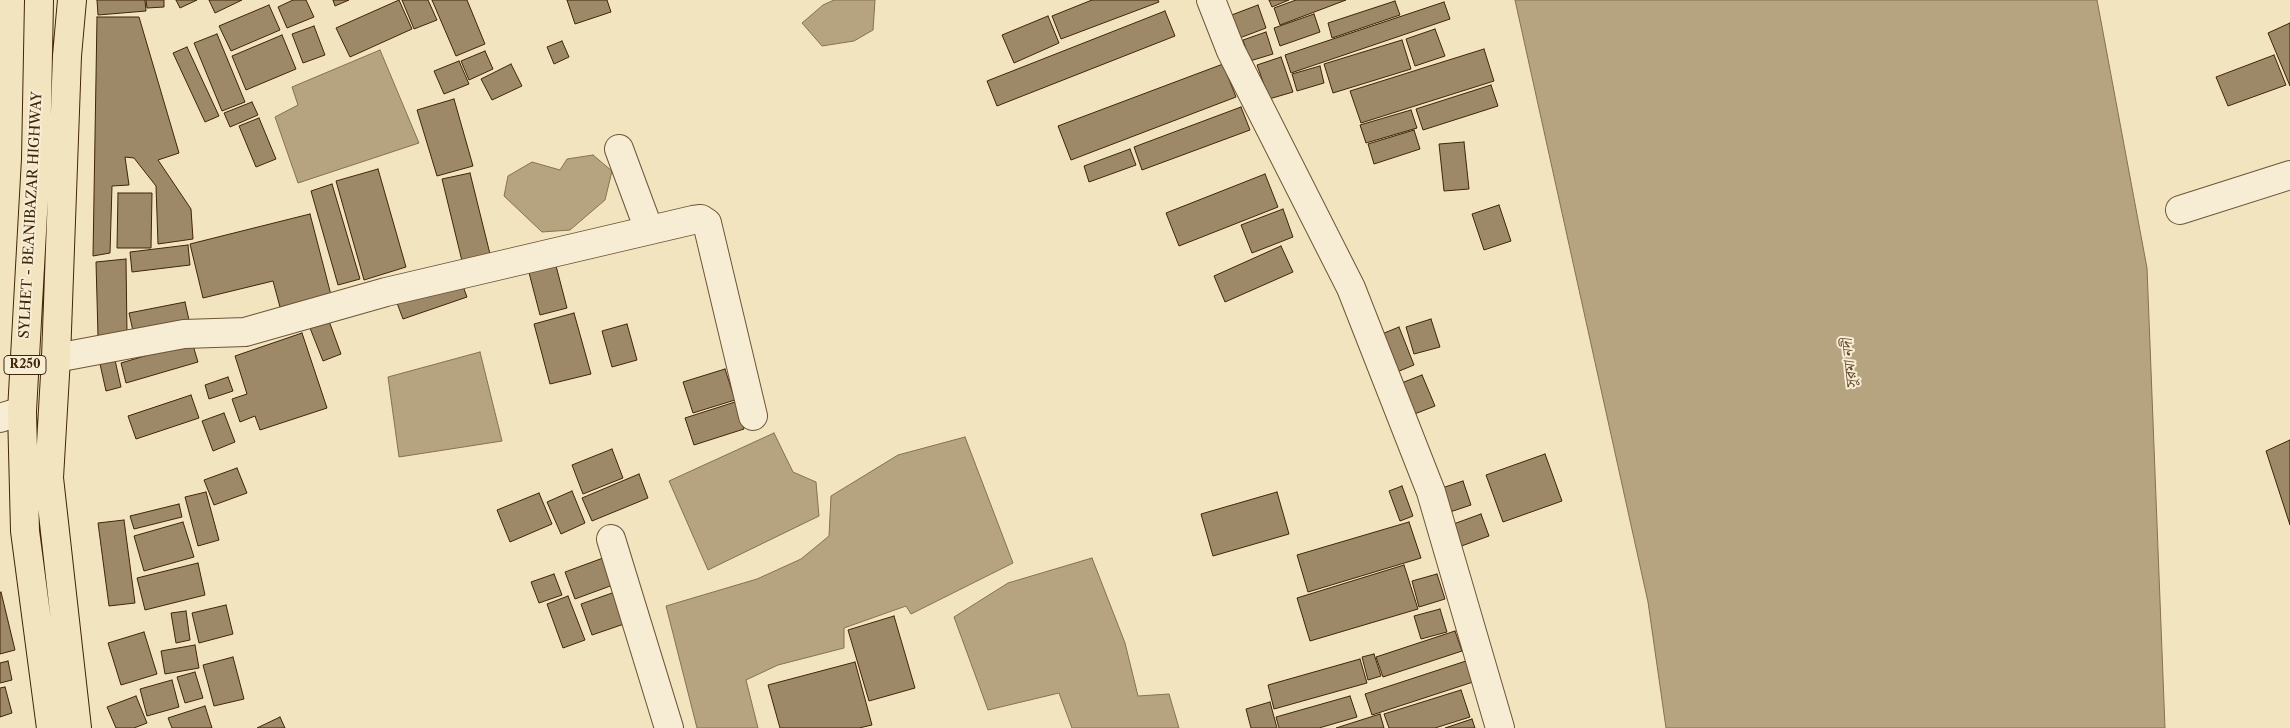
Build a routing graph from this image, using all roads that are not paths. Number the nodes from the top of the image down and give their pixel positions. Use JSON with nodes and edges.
{"nodes":[{"id":1,"x":38,"y":0,"type":"edge"},
{"id":2,"x":72,"y":0,"type":"edge"},
{"id":3,"x":1211,"y":0,"type":"edge"},
{"id":4,"x":619,"y":149,"type":"dead end"},
{"id":5,"x":2290,"y":175,"type":"edge"},
{"id":6,"x":2180,"y":210,"type":"dead end"},
{"id":7,"x":649,"y":230,"type":"junction"},
{"id":8,"x":56,"y":358,"type":"junction"},
{"id":9,"x":11,"y":414,"type":"edge"},
{"id":10,"x":753,"y":416,"type":"dead end"},
{"id":11,"x":611,"y":538,"type":"dead end"},
{"id":12,"x":51,"y":728,"type":"edge"},
{"id":13,"x":77,"y":728,"type":"edge"},
{"id":14,"x":669,"y":728,"type":"edge"},
{"id":15,"x":1500,"y":728,"type":"edge"}],
"edges":[{"from":1,"to":9,"type":"main road","name":"SYLHET - BEANIBAZAR HIGHWAY","number":"R250"},
{"from":2,"to":8,"type":"main road","name":"SYLHET - BEANIBAZAR HIGHWAY","number":"R250"},
{"from":3,"to":15,"type":"street"},
{"from":4,"to":7,"type":"street"},
{"from":5,"to":6,"type":"street"},
{"from":7,"to":8,"type":"street"},
{"from":7,"to":10,"type":"street"},
{"from":8,"to":13,"type":"main road","name":"SYLHET - BEANIBAZAR HIGHWAY","number":"R250"},
{"from":9,"to":12,"type":"main road","name":"SYLHET - BEANIBAZAR HIGHWAY","number":"R250"},
{"from":11,"to":14,"type":"street"}]}
